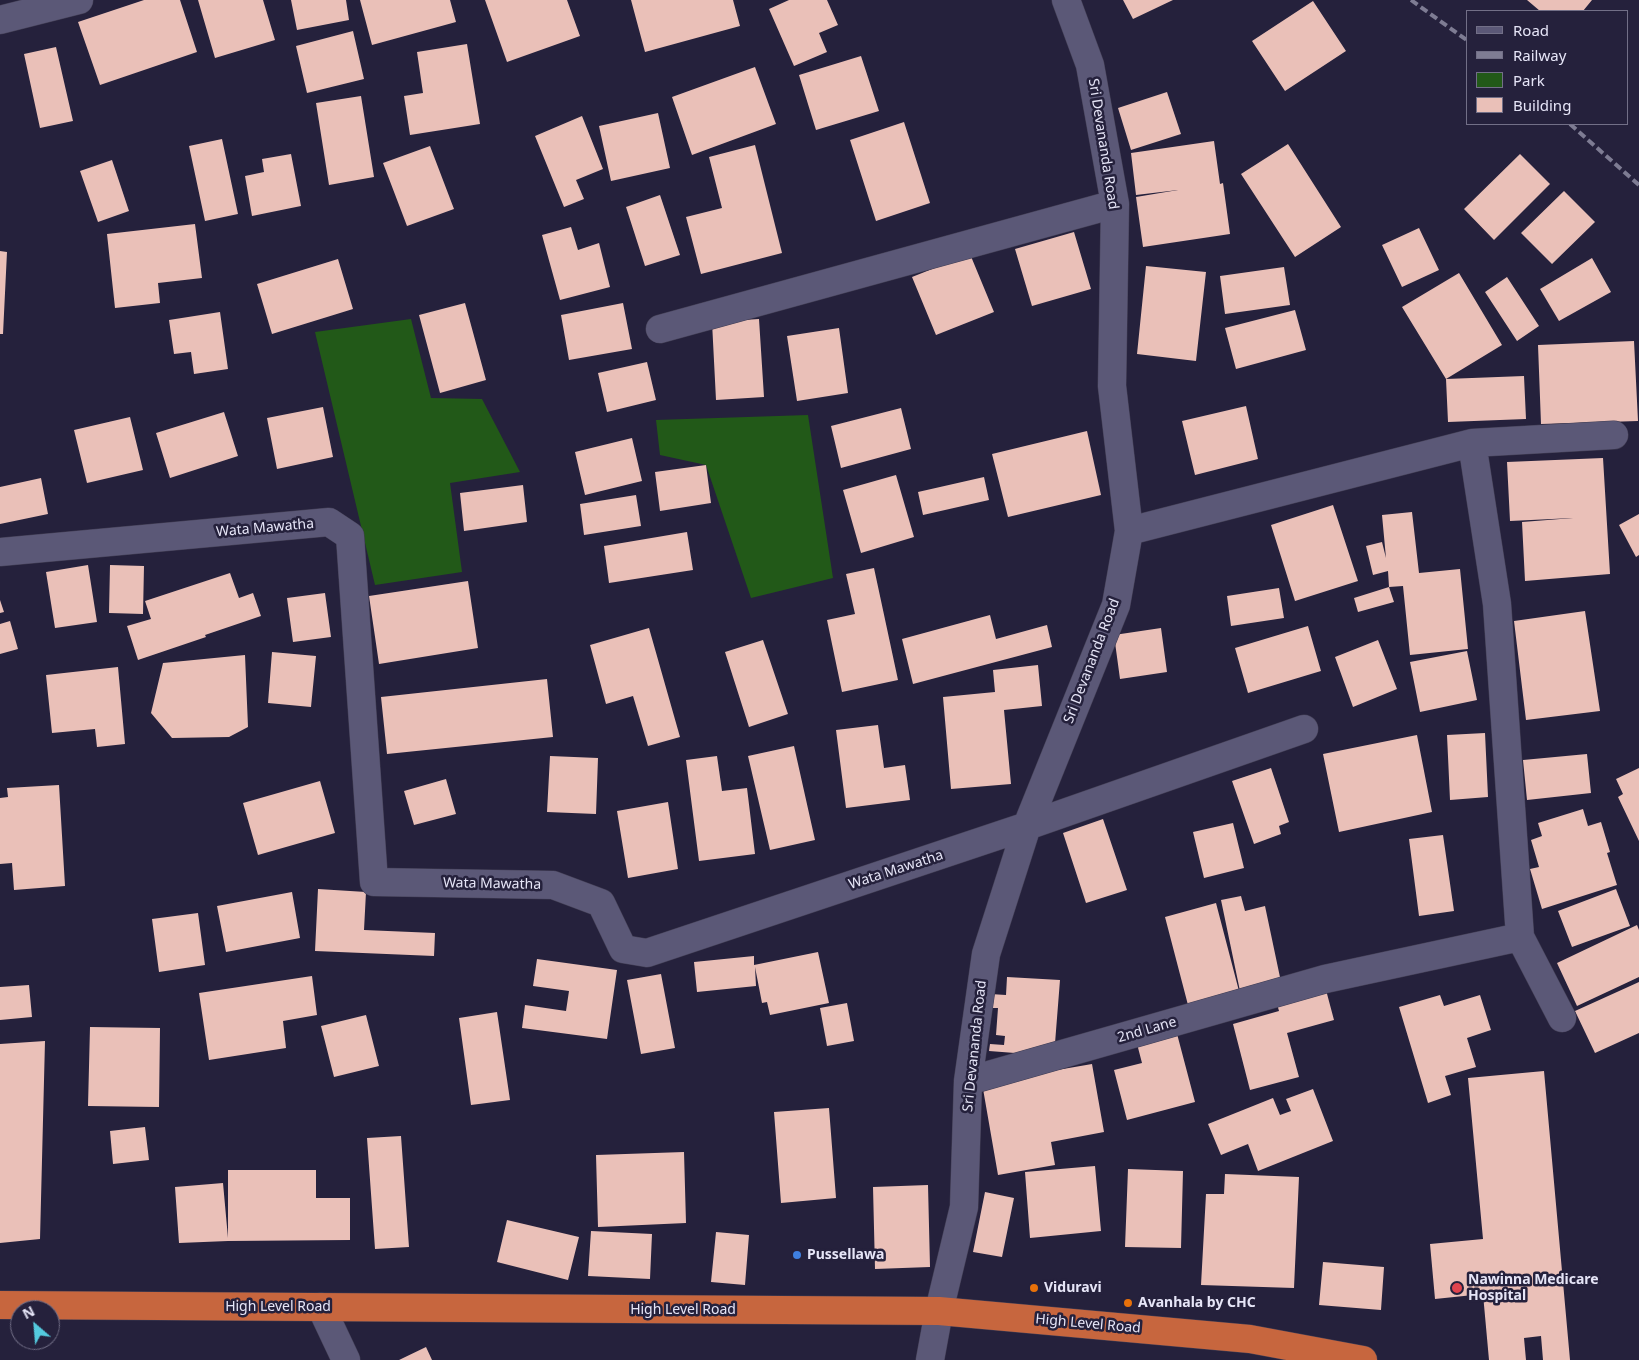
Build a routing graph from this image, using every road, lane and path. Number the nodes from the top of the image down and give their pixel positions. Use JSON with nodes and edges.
{"nodes":[{"id":1,"x":79,"y":0,"type":"edge"},
{"id":2,"x":1066,"y":0,"type":"edge"},
{"id":3,"x":0,"y":20,"type":"edge"},
{"id":4,"x":1115,"y":204,"type":"junction"},
{"id":5,"x":660,"y":329,"type":"dead end"},
{"id":6,"x":1614,"y":435,"type":"dead end"},
{"id":7,"x":1472,"y":443,"type":"junction"},
{"id":8,"x":1129,"y":531,"type":"junction"},
{"id":9,"x":0,"y":552,"type":"edge"},
{"id":10,"x":1304,"y":729,"type":"dead end"},
{"id":11,"x":1027,"y":826,"type":"junction"},
{"id":12,"x":1520,"y":937,"type":"junction"},
{"id":13,"x":1562,"y":1018,"type":"dead end"},
{"id":14,"x":968,"y":1081,"type":"junction"},
{"id":15,"x":0,"y":1306,"type":"edge"},
{"id":16,"x":321,"y":1307,"type":"junction"},
{"id":17,"x":939,"y":1312,"type":"junction"},
{"id":18,"x":1270,"y":1351,"type":"edge"},
{"id":19,"x":346,"y":1360,"type":"edge"},
{"id":20,"x":930,"y":1360,"type":"edge"},
{"id":21,"x":1363,"y":1360,"type":"edge"}],
"edges":[{"from":1,"to":3,"type":"street"},
{"from":2,"to":4,"type":"street","name":"Sri Devananda Road"},
{"from":4,"to":5,"type":"street"},
{"from":4,"to":8,"type":"street","name":"Sri Devananda Road"},
{"from":6,"to":7,"type":"street"},
{"from":7,"to":8,"type":"street"},
{"from":7,"to":12,"type":"street"},
{"from":8,"to":11,"type":"street","name":"Sri Devananda Road"},
{"from":9,"to":11,"type":"street","name":"Wata Mawatha"},
{"from":10,"to":11,"type":"street","name":"Wata Mawatha"},
{"from":11,"to":14,"type":"street","name":"Sri Devananda Road"},
{"from":12,"to":13,"type":"street"},
{"from":12,"to":14,"type":"street","name":"2nd Lane"},
{"from":14,"to":17,"type":"street","name":"Sri Devananda Road"},
{"from":15,"to":16,"type":"highway","name":"High Level Road"},
{"from":16,"to":17,"type":"highway","name":"High Level Road"},
{"from":16,"to":19,"type":"street"},
{"from":17,"to":18,"type":"highway","name":"High Level Road"},
{"from":17,"to":20,"type":"street","name":"Sri Devananda Road"},
{"from":18,"to":21,"type":"highway","name":"High Level Road"}]}
